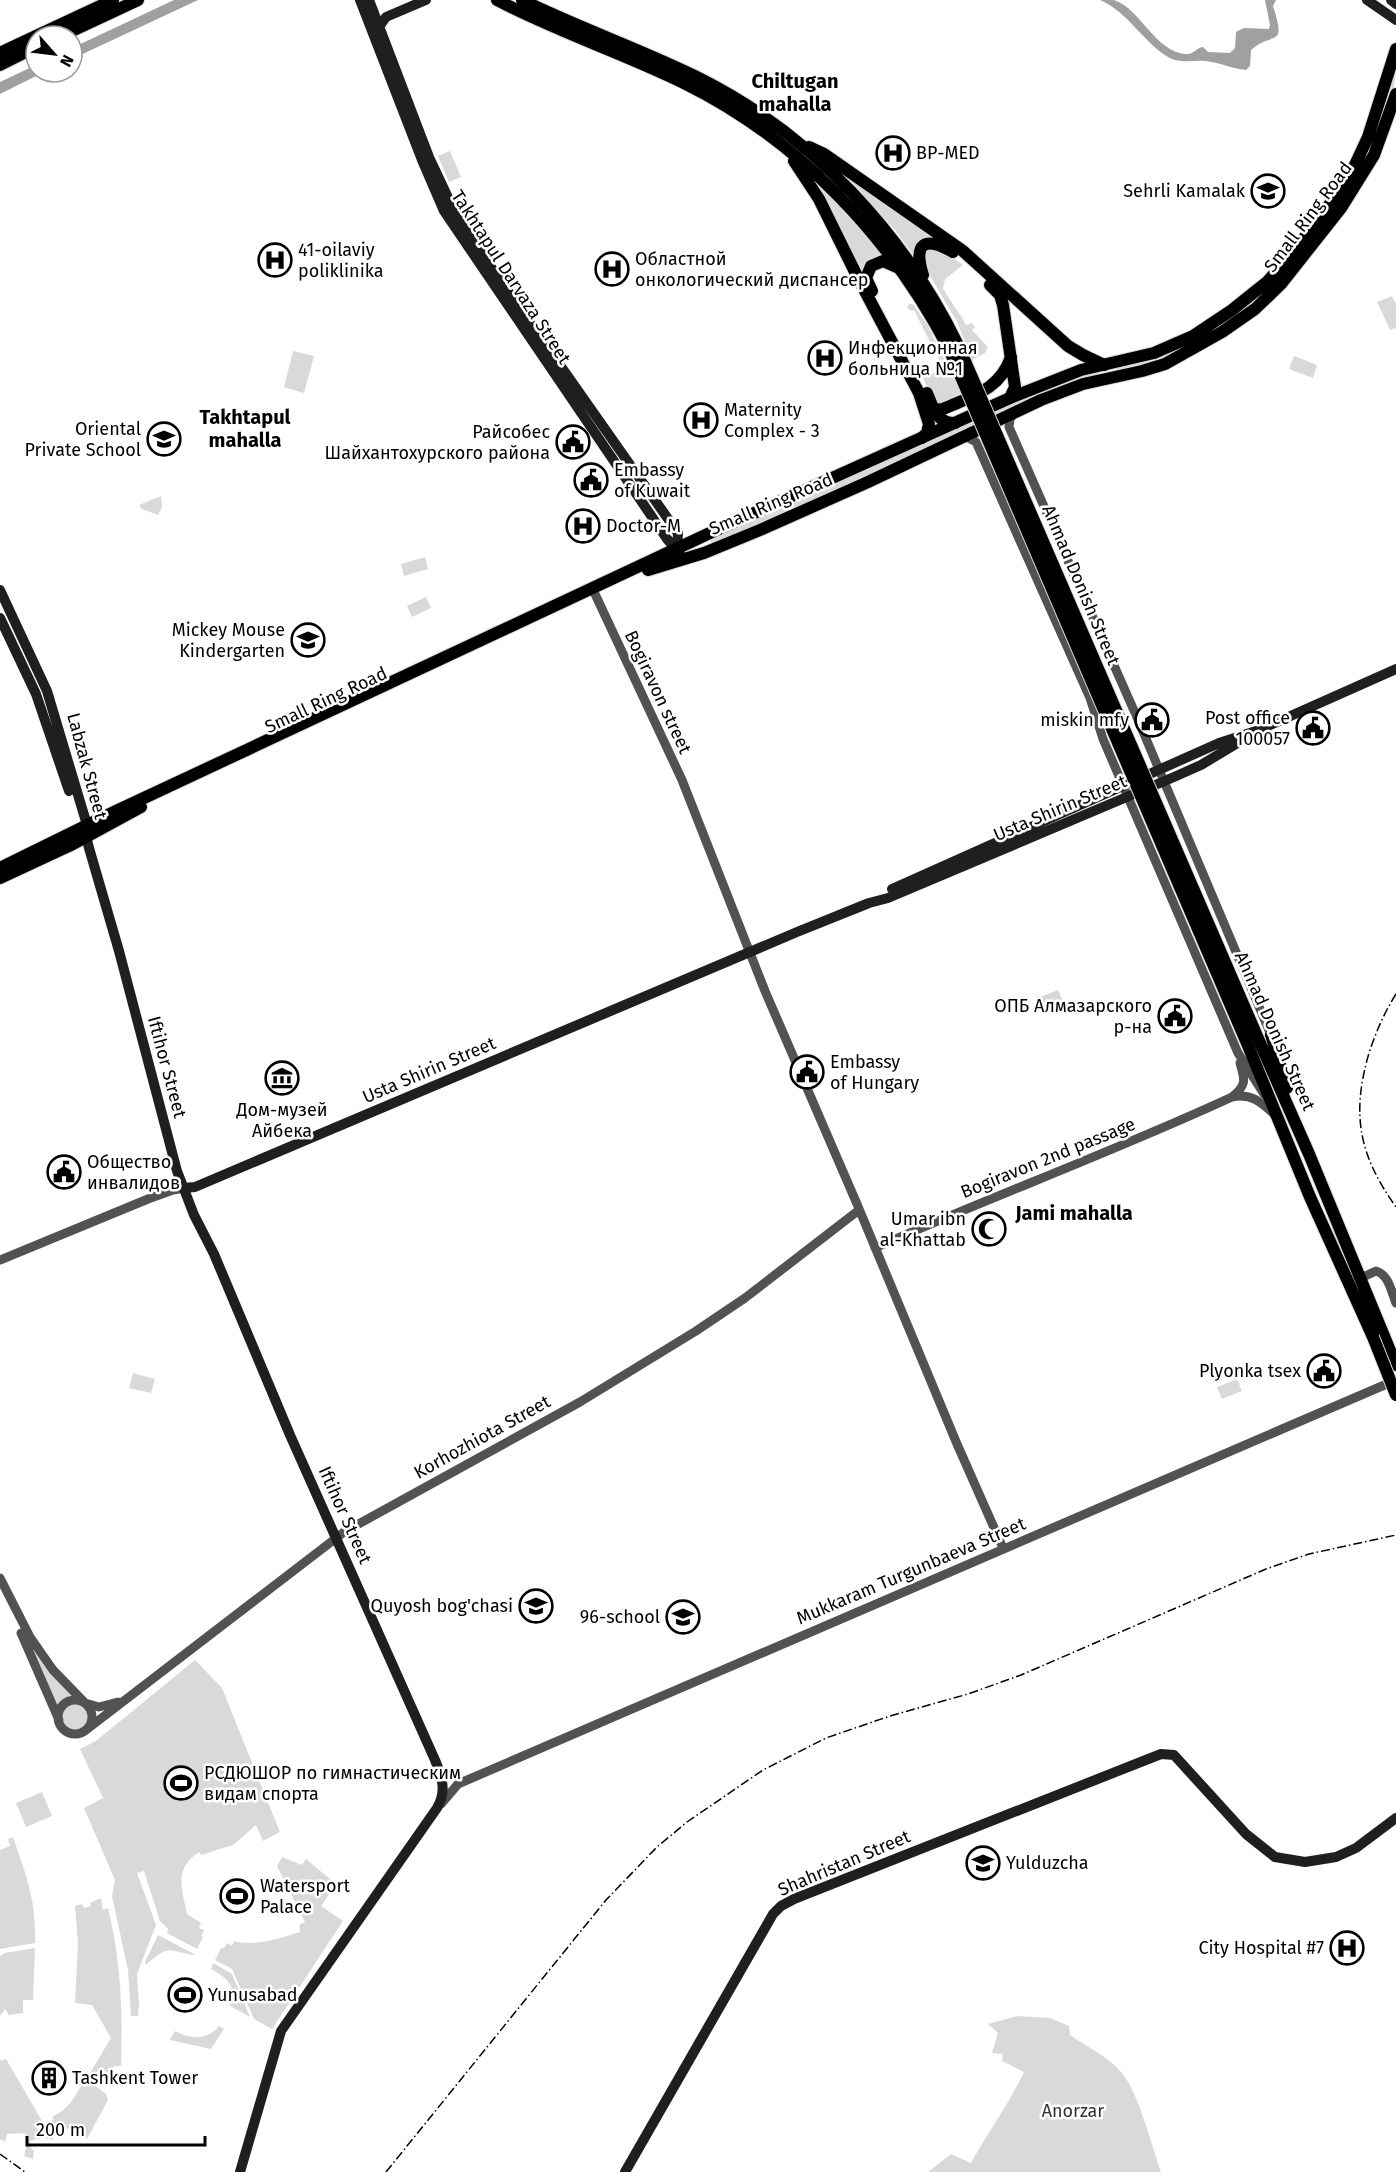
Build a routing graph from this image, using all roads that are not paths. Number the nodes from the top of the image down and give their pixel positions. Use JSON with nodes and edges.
{"nodes":[{"id":1,"x":113,"y":0,"type":"edge"},
{"id":2,"x":138,"y":0,"type":"edge"},
{"id":3,"x":416,"y":0,"type":"edge"},
{"id":4,"x":426,"y":0,"type":"edge"},
{"id":5,"x":497,"y":0,"type":"edge"},
{"id":6,"x":522,"y":0,"type":"edge"},
{"id":7,"x":1367,"y":0,"type":"edge"},
{"id":8,"x":1390,"y":0,"type":"edge"},
{"id":9,"x":365,"y":3,"type":"edge"},
{"id":10,"x":1396,"y":4,"type":"edge"},
{"id":11,"x":380,"y":16,"type":"junction"},
{"id":12,"x":1396,"y":20,"type":"edge"},
{"id":13,"x":62,"y":24,"type":"edge"},
{"id":14,"x":84,"y":25,"type":"edge"},
{"id":15,"x":24,"y":42,"type":"edge"},
{"id":16,"x":1396,"y":49,"type":"edge"},
{"id":17,"x":0,"y":53,"type":"edge"},
{"id":18,"x":24,"y":53,"type":"edge"},
{"id":19,"x":0,"y":65,"type":"edge"},
{"id":20,"x":1396,"y":94,"type":"edge"},
{"id":21,"x":797,"y":141,"type":"junction"},
{"id":22,"x":783,"y":146,"type":"junction"},
{"id":23,"x":824,"y":154,"type":"junction"},
{"id":24,"x":846,"y":187,"type":"junction"},
{"id":25,"x":900,"y":268,"type":"junction"},
{"id":26,"x":998,"y":282,"type":"junction"},
{"id":27,"x":928,"y":291,"type":"junction"},
{"id":28,"x":953,"y":347,"type":"junction"},
{"id":29,"x":1011,"y":357,"type":"junction"},
{"id":30,"x":1104,"y":365,"type":"junction"},
{"id":31,"x":1108,"y":377,"type":"junction"},
{"id":32,"x":1010,"y":398,"type":"junction"},
{"id":33,"x":923,"y":401,"type":"junction"},
{"id":34,"x":934,"y":410,"type":"junction"},
{"id":35,"x":1015,"y":412,"type":"junction"},
{"id":36,"x":955,"y":423,"type":"junction"},
{"id":37,"x":961,"y":437,"type":"junction"},
{"id":38,"x":922,"y":438,"type":"junction"},
{"id":39,"x":680,"y":554,"type":"junction"},
{"id":40,"x":0,"y":590,"type":"edge"},
{"id":41,"x":592,"y":596,"type":"junction"},
{"id":42,"x":0,"y":618,"type":"edge"},
{"id":43,"x":1396,"y":669,"type":"edge"},
{"id":44,"x":1138,"y":722,"type":"junction"},
{"id":45,"x":1258,"y":730,"type":"junction"},
{"id":46,"x":1103,"y":739,"type":"junction"},
{"id":47,"x":1158,"y":771,"type":"junction"},
{"id":48,"x":1163,"y":782,"type":"junction"},
{"id":49,"x":1123,"y":786,"type":"junction"},
{"id":50,"x":1128,"y":797,"type":"junction"},
{"id":51,"x":1175,"y":808,"type":"junction"},
{"id":52,"x":1139,"y":824,"type":"junction"},
{"id":53,"x":85,"y":830,"type":"junction"},
{"id":54,"x":0,"y":868,"type":"edge"},
{"id":55,"x":0,"y":878,"type":"edge"},
{"id":56,"x":868,"y":903,"type":"junction"},
{"id":57,"x":749,"y":953,"type":"junction"},
{"id":58,"x":1271,"y":1035,"type":"joint"},
{"id":59,"x":1249,"y":1048,"type":"junction"},
{"id":60,"x":1232,"y":1097,"type":"junction"},
{"id":61,"x":1273,"y":1111,"type":"junction"},
{"id":62,"x":1309,"y":1155,"type":"junction"},
{"id":63,"x":184,"y":1188,"type":"junction"},
{"id":64,"x":859,"y":1210,"type":"junction"},
{"id":65,"x":875,"y":1248,"type":"junction"},
{"id":66,"x":0,"y":1260,"type":"edge"},
{"id":67,"x":1360,"y":1278,"type":"junction"},
{"id":68,"x":1396,"y":1303,"type":"edge"},
{"id":69,"x":1378,"y":1334,"type":"junction"},
{"id":70,"x":1396,"y":1365,"type":"edge"},
{"id":71,"x":1396,"y":1380,"type":"edge"},
{"id":72,"x":1396,"y":1395,"type":"edge"},
{"id":73,"x":337,"y":1537,"type":"junction"},
{"id":74,"x":1003,"y":1548,"type":"junction"},
{"id":75,"x":0,"y":1578,"type":"edge"},
{"id":76,"x":15,"y":1611,"type":"junction"},
{"id":77,"x":126,"y":1699,"type":"junction"},
{"id":78,"x":85,"y":1703,"type":"junction"},
{"id":79,"x":59,"y":1720,"type":"junction"},
{"id":80,"x":86,"y":1730,"type":"junction"},
{"id":81,"x":440,"y":1772,"type":"junction"},
{"id":82,"x":458,"y":1784,"type":"junction"},
{"id":83,"x":437,"y":1808,"type":"junction"},
{"id":84,"x":1396,"y":1818,"type":"edge"},
{"id":85,"x":240,"y":2172,"type":"edge"},
{"id":86,"x":625,"y":2172,"type":"edge"}],
"edges":[{"from":1,"to":13,"type":"main road"},
{"from":2,"to":14,"type":"main road"},
{"from":3,"to":9,"type":"main road"},
{"from":4,"to":11,"type":"main road"},
{"from":5,"to":22,"type":"main road","name":"Ahmad Donish Street"},
{"from":6,"to":21,"type":"main road","name":"Ahmad Donish Street"},
{"from":7,"to":12,"type":"main road"},
{"from":8,"to":10,"type":"main road"},
{"from":9,"to":11,"type":"main road"},
{"from":9,"to":39,"type":"main road","name":"Takhtapul Darvaza Street"},
{"from":11,"to":39,"type":"main road","name":"Takhtapul Darvaza Street"},
{"from":15,"to":17,"type":"main road"},
{"from":16,"to":30,"type":"main road","name":"Small Ring Road"},
{"from":18,"to":19,"type":"main road"},
{"from":20,"to":31,"type":"main road","name":"Small Ring Road"},
{"from":21,"to":23,"type":"main road"},
{"from":21,"to":24,"type":"main road","name":"Ahmad Donish Street"},
{"from":22,"to":25,"type":"main road","name":"Ahmad Donish Street"},
{"from":22,"to":33,"type":"main road"},
{"from":23,"to":24,"type":"main road"},
{"from":23,"to":26,"type":"main road"},
{"from":24,"to":27,"type":"main road","name":"Ahmad Donish Street"},
{"from":25,"to":28,"type":"main road","name":"Ahmad Donish Street"},
{"from":25,"to":34,"type":"main road"},
{"from":26,"to":29,"type":"main road"},
{"from":26,"to":30,"type":"main road"},
{"from":27,"to":28,"type":"main road","name":"Ahmad Donish Street"},
{"from":27,"to":29,"type":"main road"},
{"from":28,"to":59,"type":"main road","name":"Ahmad Donish Street","bridge":true},
{"from":29,"to":32,"type":"main road"},
{"from":29,"to":34,"type":"main road"},
{"from":30,"to":31,"type":"main road"},
{"from":30,"to":32,"type":"main road","name":"Small Ring Road"},
{"from":31,"to":35,"type":"main road","name":"Small Ring Road"},
{"from":32,"to":36,"type":"main road","name":"Small Ring Road"},
{"from":33,"to":34,"type":"main road"},
{"from":33,"to":38,"type":"main road"},
{"from":34,"to":36,"type":"main road"},
{"from":35,"to":37,"type":"main road","name":"Small Ring Road"},
{"from":35,"to":44,"type":"street","name":"Ahmad Donish Street"},
{"from":36,"to":38,"type":"main road","name":"Small Ring Road"},
{"from":37,"to":39,"type":"main road","name":"Small Ring Road"},
{"from":37,"to":46,"type":"street","name":"Ahmad Donish Street"},
{"from":38,"to":39,"type":"main road","name":"Small Ring Road"},
{"from":39,"to":41,"type":"main road","name":"Small Ring Road"},
{"from":39,"to":53,"type":"main road","name":"Small Ring Road"},
{"from":40,"to":53,"type":"main road","name":"Labzak Street"},
{"from":41,"to":53,"type":"main road","name":"Small Ring Road"},
{"from":41,"to":57,"type":"street","name":"Bogiravon street"},
{"from":42,"to":53,"type":"main road","name":"Labzak Street"},
{"from":43,"to":45,"type":"main road","name":"Usta Shirin Street"},
{"from":44,"to":46,"type":"street"},
{"from":44,"to":47,"type":"street","name":"Ahmad Donish Street"},
{"from":45,"to":47,"type":"main road","name":"Usta Shirin Street"},
{"from":45,"to":48,"type":"main road","name":"Usta Shirin Street"},
{"from":46,"to":49,"type":"street","name":"Ahmad Donish Street"},
{"from":47,"to":48,"type":"street","name":"Ahmad Donish Street"},
{"from":47,"to":49,"type":"main road","name":"Usta Shirin Street"},
{"from":48,"to":50,"type":"main road","name":"Usta Shirin Street"},
{"from":48,"to":51,"type":"street","name":"Ahmad Donish Street"},
{"from":49,"to":50,"type":"street","name":"Ahmad Donish Street"},
{"from":49,"to":56,"type":"main road","name":"Usta Shirin Street"},
{"from":50,"to":52,"type":"street","name":"Ahmad Donish Street"},
{"from":50,"to":56,"type":"main road","name":"Usta Shirin Street"},
{"from":51,"to":52,"type":"street"},
{"from":51,"to":58,"type":"street","name":"Ahmad Donish Street"},
{"from":52,"to":59,"type":"street","name":"Ahmad Donish Street"},
{"from":53,"to":54,"type":"main road","name":"Small Ring Road"},
{"from":53,"to":55,"type":"main road","name":"Small Ring Road"},
{"from":53,"to":63,"type":"main road","name":"Iftihor Street"},
{"from":56,"to":57,"type":"main road","name":"Usta Shirin Street"},
{"from":57,"to":63,"type":"main road","name":"Usta Shirin Street"},
{"from":57,"to":64,"type":"street","name":"Bogiravon street"},
{"from":58,"to":62,"type":"main road"},
{"from":59,"to":60,"type":"street"},
{"from":59,"to":61,"type":"main road","name":"Ahmad Donish Street"},
{"from":59,"to":62,"type":"main road","name":"Ahmad Donish Street"},
{"from":60,"to":61,"type":"street"},
{"from":60,"to":65,"type":"street","name":"Bogiravon 2nd passage"},
{"from":61,"to":69,"type":"main road","name":"Ahmad Donish Street"},
{"from":62,"to":67,"type":"main road","name":"Ahmad Donish Street"},
{"from":63,"to":66,"type":"street","name":"Usta Shirin Street"},
{"from":63,"to":73,"type":"main road","name":"Iftihor Street"},
{"from":64,"to":65,"type":"street","name":"Bogiravon street"},
{"from":64,"to":73,"type":"street","name":"Korhozhiota Street"},
{"from":65,"to":74,"type":"street","name":"Bogiravon street"},
{"from":67,"to":68,"type":"street"},
{"from":67,"to":69,"type":"main road","name":"Ahmad Donish Street"},
{"from":69,"to":70,"type":"main road","name":"Ahmad Donish Street"},
{"from":69,"to":72,"type":"main road","name":"Ahmad Donish Street","bridge":true},
{"from":71,"to":74,"type":"street","name":"Mukkaram Turgunbaeva Street"},
{"from":73,"to":77,"type":"street","name":"Korhozhiota Street"},
{"from":73,"to":81,"type":"main road","name":"Iftihor Street"},
{"from":74,"to":82,"type":"street","name":"Mukkaram Turgunbaeva Street"},
{"from":75,"to":76,"type":"street"},
{"from":76,"to":78,"type":"street"},
{"from":76,"to":79,"type":"street"},
{"from":77,"to":78,"type":"street"},
{"from":77,"to":80,"type":"street","name":"Korhozhiota Street"},
{"from":78,"to":79,"type":"street"},
{"from":78,"to":80,"type":"street"},
{"from":79,"to":80,"type":"street"},
{"from":81,"to":82,"type":"street"},
{"from":81,"to":83,"type":"main road","name":"Iftihor Street"},
{"from":82,"to":83,"type":"street","name":"Mukkaram Turgunbaeva Street"},
{"from":83,"to":85,"type":"main road","name":"Iftihor Street"},
{"from":84,"to":86,"type":"main road","name":"Shahristan Street"}]}
